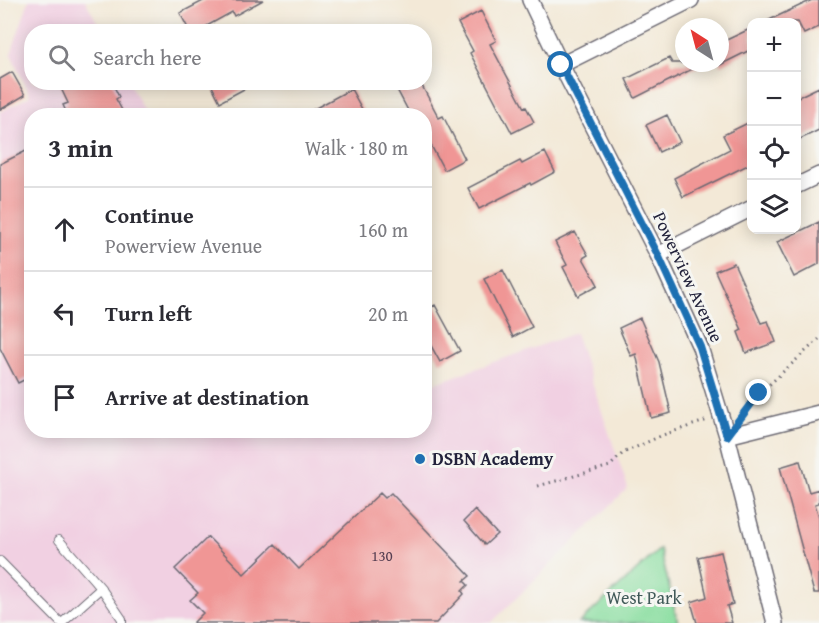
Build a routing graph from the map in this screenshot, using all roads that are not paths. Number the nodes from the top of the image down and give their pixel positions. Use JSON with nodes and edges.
{"nodes":[{"id":1,"x":530,"y":0,"type":"edge"},
{"id":2,"x":691,"y":0,"type":"edge"},
{"id":3,"x":561,"y":65,"type":"junction"},
{"id":4,"x":819,"y":175,"type":"edge"},
{"id":5,"x":801,"y":184,"type":"edge"},
{"id":6,"x":747,"y":210,"type":"edge"},
{"id":7,"x":658,"y":255,"type":"junction"},
{"id":8,"x":819,"y":413,"type":"edge"},
{"id":9,"x":727,"y":436,"type":"junction"},
{"id":10,"x":59,"y":540,"type":"dead end"},
{"id":11,"x":0,"y":561,"type":"edge"},
{"id":12,"x":101,"y":588,"type":"junction"},
{"id":13,"x":62,"y":623,"type":"edge"},
{"id":14,"x":122,"y":623,"type":"edge"},
{"id":15,"x":775,"y":623,"type":"edge"}],
"edges":[{"from":1,"to":3,"type":"street","name":"Powerview Avenue"},
{"from":2,"to":3,"type":"street"},
{"from":3,"to":7,"type":"street","name":"Powerview Avenue"},
{"from":4,"to":5,"type":"street"},
{"from":6,"to":7,"type":"street"},
{"from":7,"to":9,"type":"street","name":"Powerview Avenue"},
{"from":8,"to":9,"type":"street"},
{"from":9,"to":15,"type":"street","name":"Powerview Avenue"},
{"from":10,"to":12,"type":"lane"},
{"from":11,"to":13,"type":"lane"},
{"from":12,"to":13,"type":"lane"},
{"from":12,"to":14,"type":"lane"}]}
